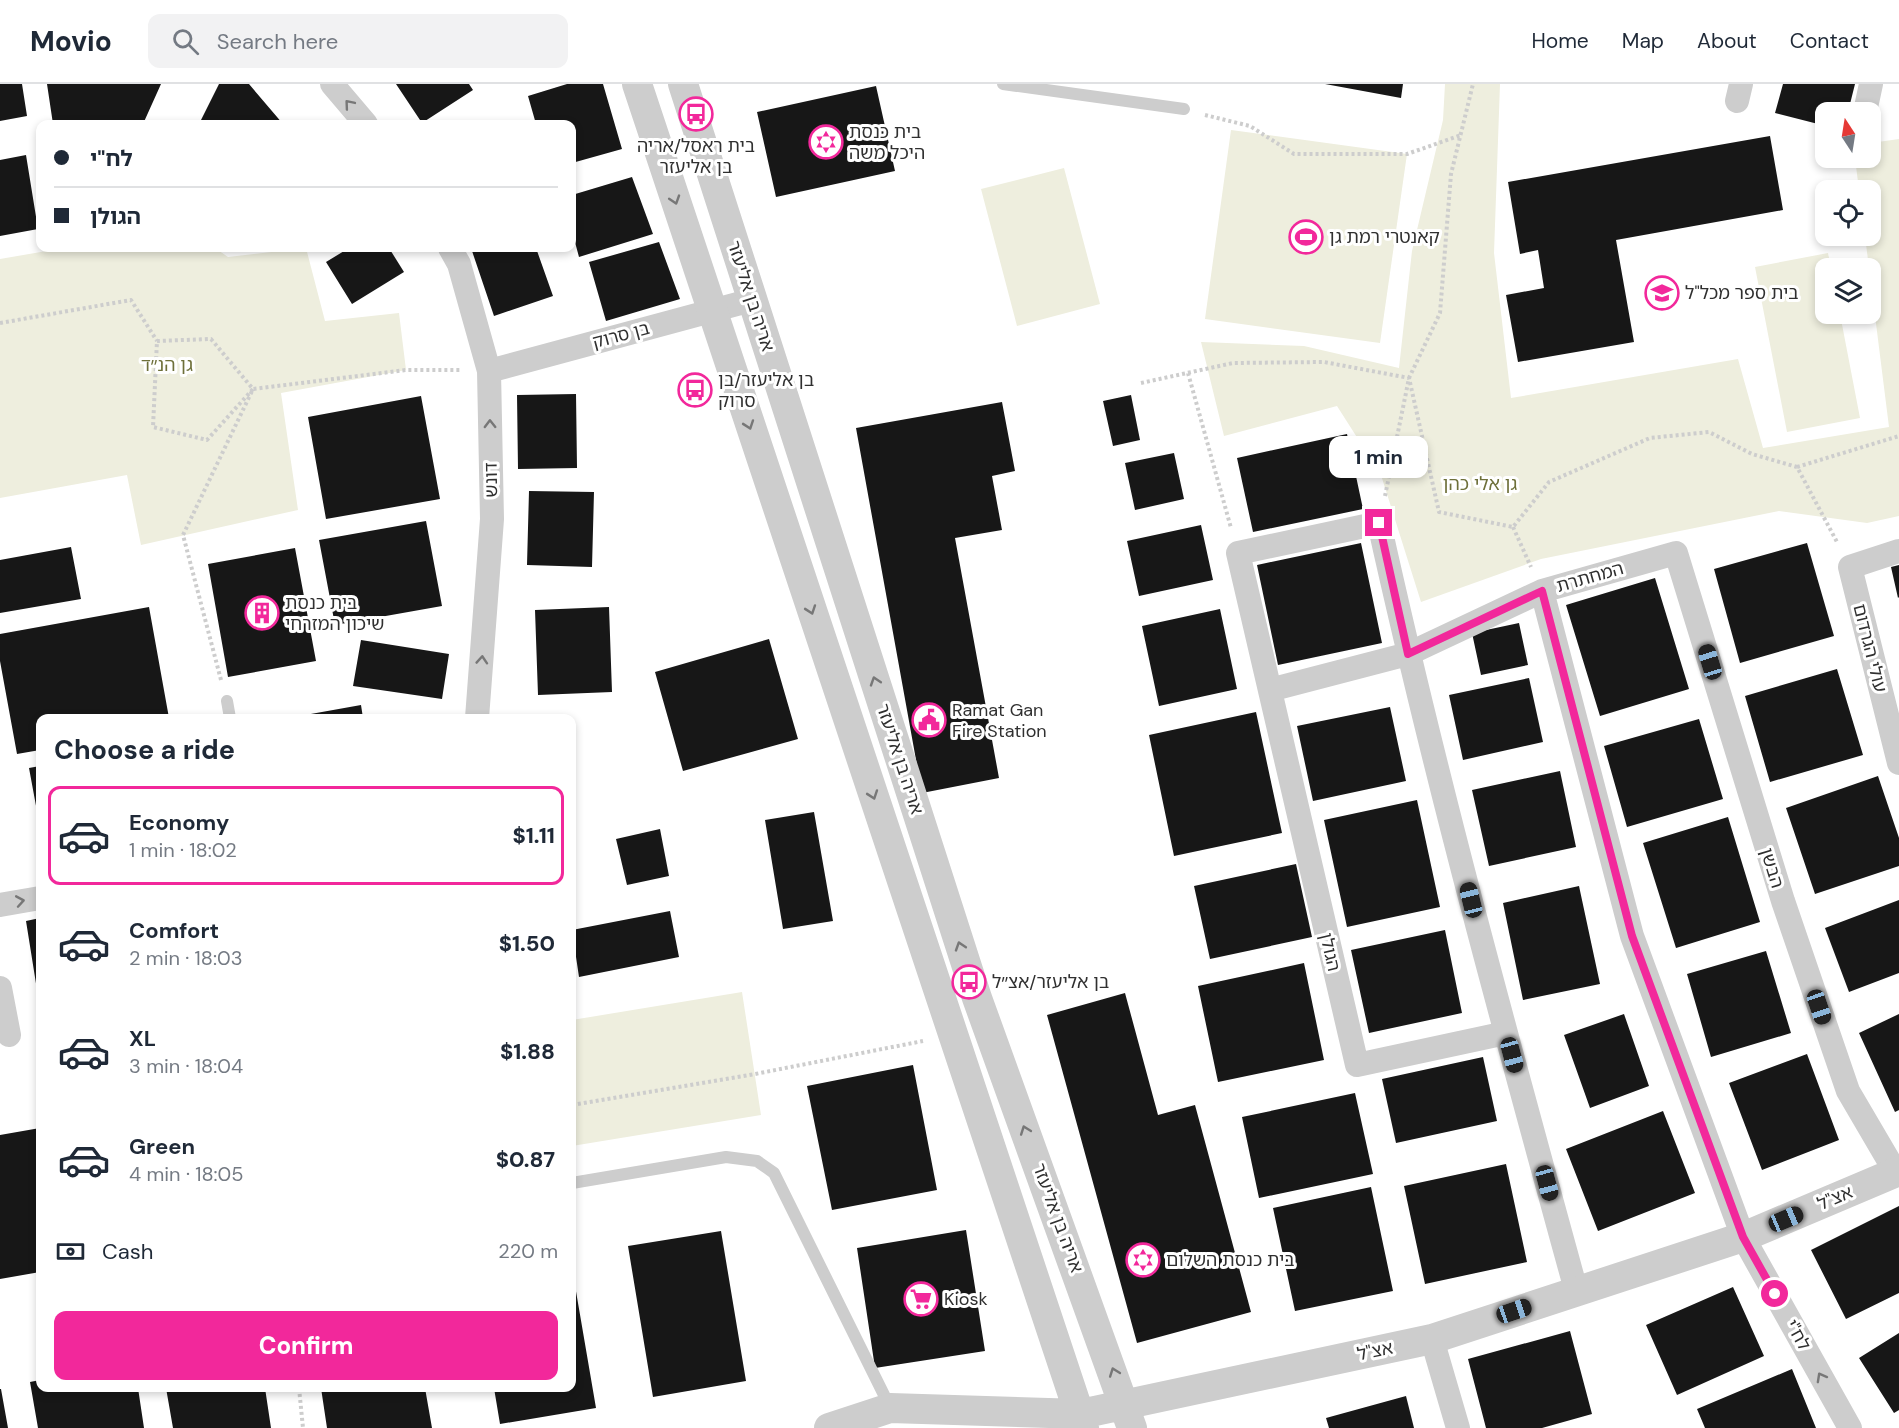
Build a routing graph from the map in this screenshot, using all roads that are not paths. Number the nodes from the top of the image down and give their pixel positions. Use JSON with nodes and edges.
{"nodes":[{"id":1,"x":332,"y":84,"type":"edge"},
{"id":2,"x":637,"y":84,"type":"edge"},
{"id":3,"x":683,"y":84,"type":"edge"},
{"id":4,"x":1003,"y":84,"type":"edge"},
{"id":5,"x":1871,"y":84,"type":"edge"},
{"id":6,"x":1867,"y":102,"type":"edge"},
{"id":7,"x":1184,"y":109,"type":"road end"},
{"id":8,"x":363,"y":120,"type":"edge"},
{"id":9,"x":452,"y":252,"type":"edge"},
{"id":10,"x":752,"y":300,"type":"junction"},
{"id":11,"x":710,"y":310,"type":"junction"},
{"id":12,"x":489,"y":370,"type":"junction"},
{"id":13,"x":1899,"y":551,"type":"edge"},
{"id":14,"x":1676,"y":553,"type":"joint"},
{"id":15,"x":1542,"y":591,"type":"junction"},
{"id":16,"x":1408,"y":654,"type":"junction"},
{"id":17,"x":1270,"y":690,"type":"junction"},
{"id":18,"x":227,"y":701,"type":"road end"},
{"id":19,"x":229,"y":714,"type":"edge"},
{"id":20,"x":477,"y":714,"type":"edge"},
{"id":21,"x":1899,"y":763,"type":"edge"},
{"id":22,"x":36,"y":899,"type":"edge"},
{"id":23,"x":0,"y":905,"type":"edge"},
{"id":24,"x":0,"y":988,"type":"edge"},
{"id":25,"x":1506,"y":1034,"type":"junction"},
{"id":26,"x":9,"y":1035,"type":"dead end"},
{"id":27,"x":1898,"y":1172,"type":"edge"},
{"id":28,"x":576,"y":1182,"type":"edge"},
{"id":29,"x":1743,"y":1237,"type":"junction"},
{"id":30,"x":1576,"y":1290,"type":"junction"},
{"id":31,"x":1432,"y":1339,"type":"junction"},
{"id":32,"x":890,"y":1408,"type":"junction"},
{"id":33,"x":1129,"y":1417,"type":"edge"},
{"id":34,"x":1082,"y":1421,"type":"edge"},
{"id":35,"x":829,"y":1428,"type":"edge"},
{"id":36,"x":1458,"y":1428,"type":"edge"},
{"id":37,"x":1850,"y":1428,"type":"edge"}],
"edges":[{"from":8,"to":1,"type":"street","one_way":true},
{"from":2,"to":11,"type":"street","name":"אריה בן אליעזר","one_way":true},
{"from":3,"to":10,"type":"street","name":"אריה בן אליעזר"},
{"from":4,"to":7,"type":"lane"},
{"from":5,"to":6,"type":"street"},
{"from":9,"to":12,"type":"street","name":"דונש"},
{"from":10,"to":11,"type":"street","name":"בן סרוק"},
{"from":33,"to":10,"type":"street","name":"אריה בן אליעזר","one_way":true},
{"from":11,"to":12,"type":"street","name":"בן סרוק"},
{"from":11,"to":34,"type":"street","name":"אריה בן אליעזר","one_way":true},
{"from":20,"to":12,"type":"street","name":"דונש","one_way":true},
{"from":13,"to":21,"type":"street","name":"עולי הגרדום"},
{"from":14,"to":15,"type":"street","name":"המחתרת"},
{"from":14,"to":27,"type":"street","name":"הבשן"},
{"from":15,"to":16,"type":"street","name":"המחתרת"},
{"from":15,"to":29,"type":"street","name":"לח\"י"},
{"from":16,"to":17,"type":"street"},
{"from":16,"to":17,"type":"street","name":"הגולן"},
{"from":16,"to":25,"type":"street"},
{"from":17,"to":25,"type":"street","name":"הגולן"},
{"from":18,"to":19,"type":"lane"},
{"from":23,"to":22,"type":"street","one_way":true},
{"from":24,"to":26,"type":"street"},
{"from":25,"to":30,"type":"street"},
{"from":27,"to":29,"type":"street","name":"אצ\"ל"},
{"from":28,"to":32,"type":"lane"},
{"from":29,"to":30,"type":"street","name":"אצ\"ל"},
{"from":37,"to":29,"type":"street","name":"לח\"י","one_way":true},
{"from":30,"to":31,"type":"street","name":"אצ\"ל"},
{"from":31,"to":33,"type":"street","name":"אצ\"ל"},
{"from":31,"to":36,"type":"street"},
{"from":32,"to":34,"type":"street","name":"אצ\"ל"},
{"from":32,"to":35,"type":"street","name":"אצ\"ל"},
{"from":33,"to":34,"type":"street","name":"אצ\"ל"}]}
